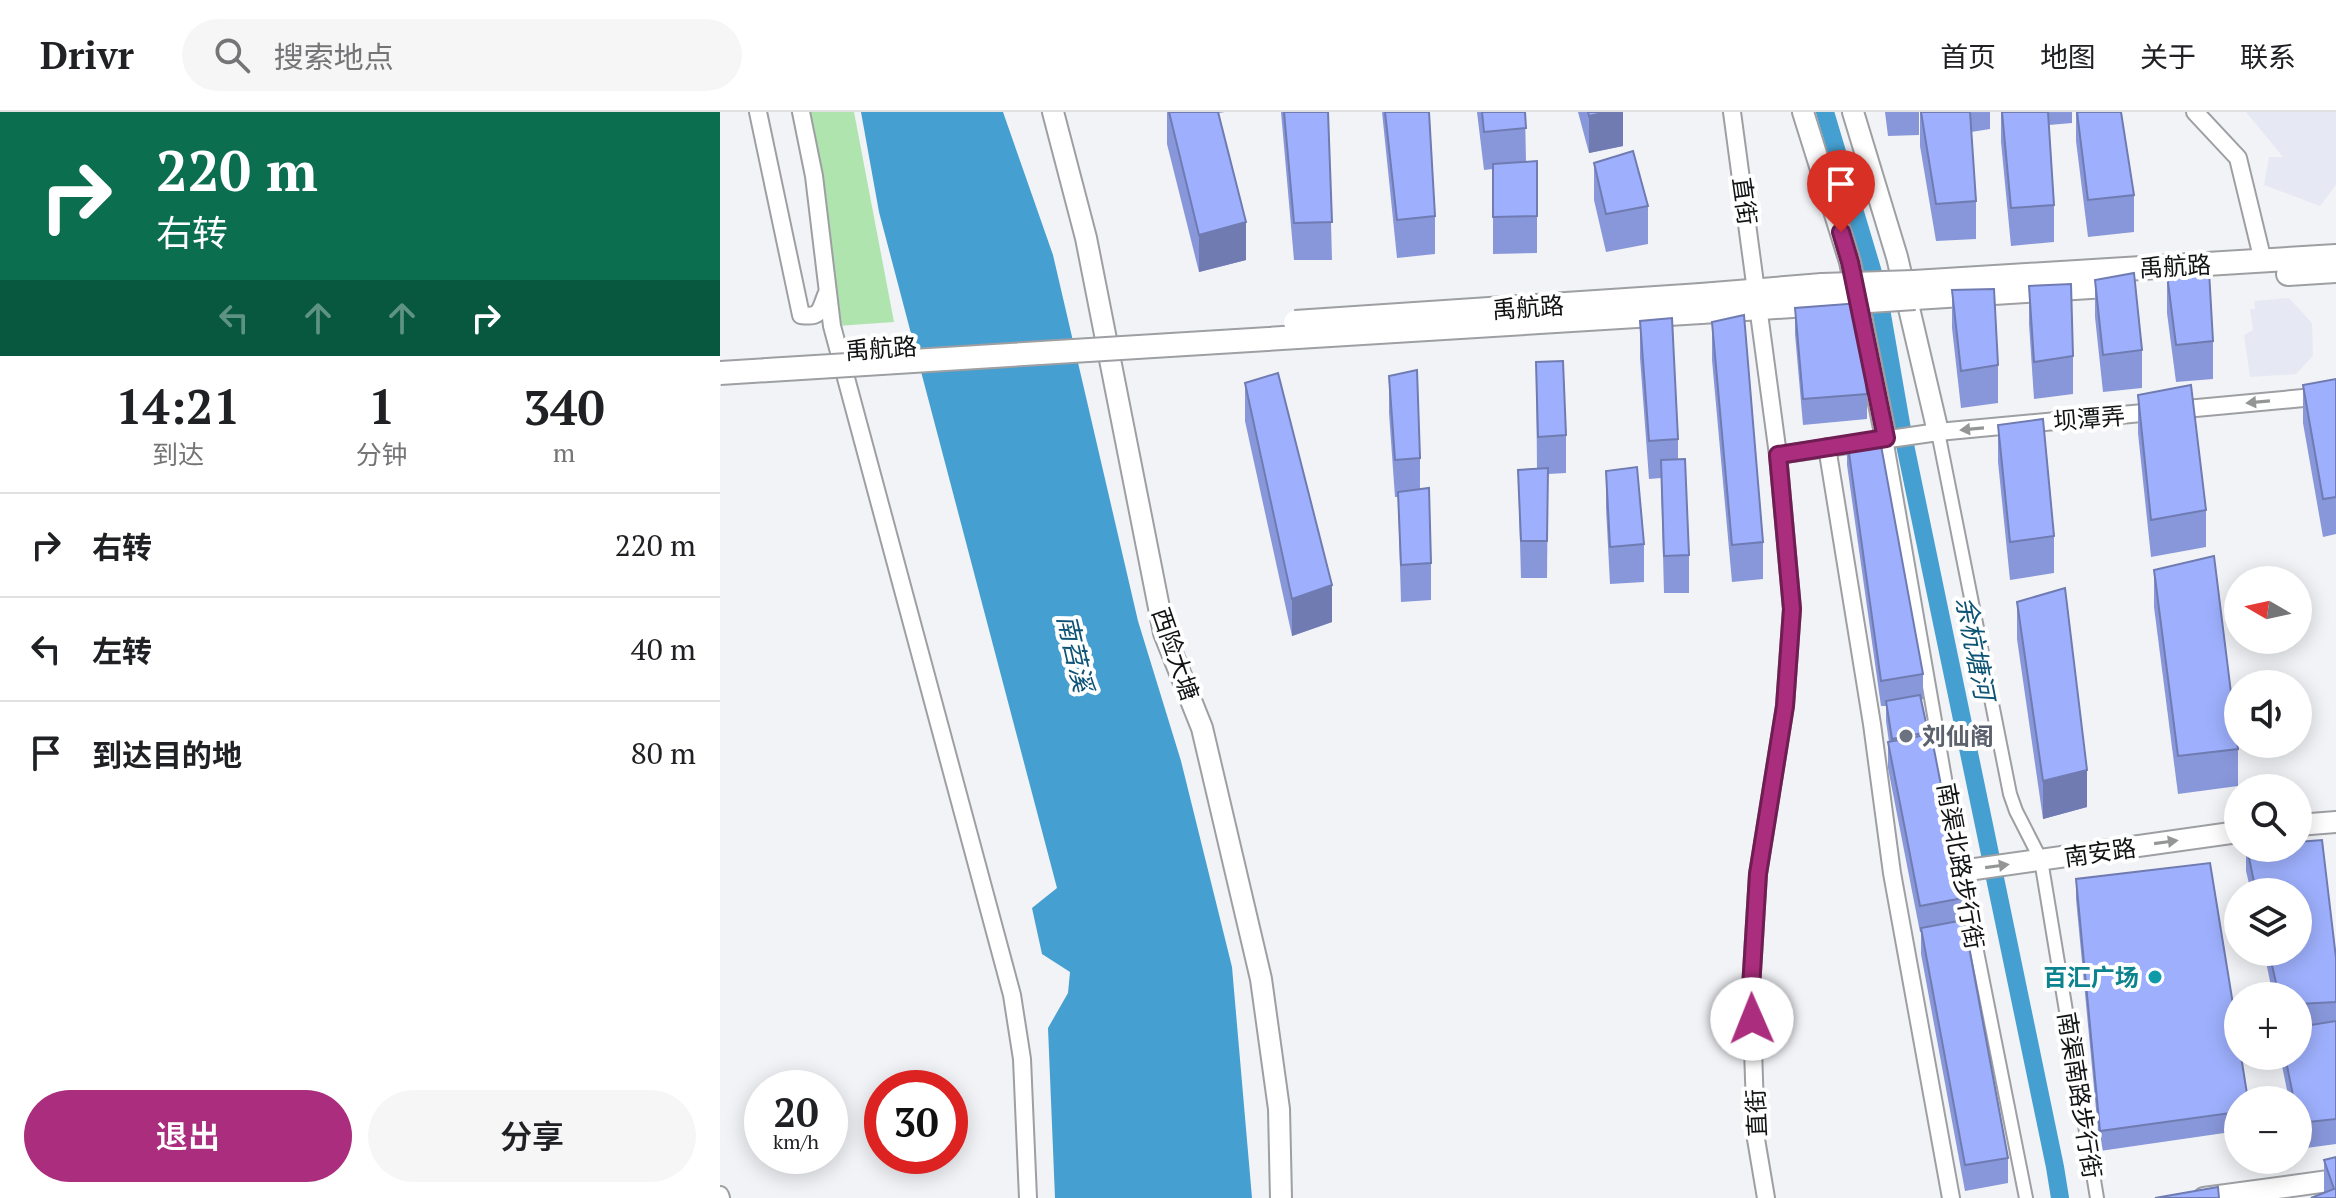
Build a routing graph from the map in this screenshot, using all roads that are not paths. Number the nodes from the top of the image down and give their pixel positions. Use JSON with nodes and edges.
{"nodes":[{"id":1,"x":758,"y":112,"type":"edge"},
{"id":2,"x":801,"y":112,"type":"edge"},
{"id":3,"x":1053,"y":112,"type":"edge"},
{"id":4,"x":1732,"y":112,"type":"edge"},
{"id":5,"x":1803,"y":112,"type":"edge"},
{"id":6,"x":1853,"y":112,"type":"edge"},
{"id":7,"x":2195,"y":112,"type":"edge"},
{"id":8,"x":2336,"y":256,"type":"edge"},
{"id":9,"x":2263,"y":261,"type":"junction"},
{"id":10,"x":2336,"y":271,"type":"edge"},
{"id":11,"x":828,"y":289,"type":"junction"},
{"id":12,"x":1915,"y":290,"type":"junction"},
{"id":13,"x":1758,"y":299,"type":"junction"},
{"id":14,"x":1701,"y":304,"type":"junction"},
{"id":15,"x":720,"y":359,"type":"edge"},
{"id":16,"x":720,"y":373,"type":"edge"},
{"id":17,"x":2336,"y":395,"type":"edge"},
{"id":18,"x":1938,"y":432,"type":"junction"},
{"id":19,"x":1889,"y":438,"type":"junction"},
{"id":20,"x":1827,"y":447,"type":"junction"},
{"id":21,"x":1778,"y":455,"type":"junction"},
{"id":22,"x":2336,"y":822,"type":"edge"},
{"id":23,"x":2312,"y":824,"type":"edge"},
{"id":24,"x":2224,"y":834,"type":"edge"},
{"id":25,"x":2038,"y":860,"type":"junction"},
{"id":26,"x":1961,"y":871,"type":"junction"},
{"id":27,"x":2336,"y":1180,"type":"edge"},
{"id":28,"x":1028,"y":1198,"type":"edge"},
{"id":29,"x":1281,"y":1198,"type":"edge"},
{"id":30,"x":1766,"y":1198,"type":"edge"},
{"id":31,"x":1951,"y":1198,"type":"edge"},
{"id":32,"x":2026,"y":1198,"type":"edge"},
{"id":33,"x":2097,"y":1198,"type":"edge"},
{"id":34,"x":2204,"y":1198,"type":"edge"}],
"edges":[{"from":1,"to":11,"type":"street"},
{"from":2,"to":11,"type":"street"},
{"from":3,"to":29,"type":"street","name":"西险大塘"},
{"from":4,"to":13,"type":"street","name":"直街"},
{"from":5,"to":19,"type":"street"},
{"from":6,"to":18,"type":"street"},
{"from":7,"to":9,"type":"street"},
{"from":8,"to":9,"type":"main road","name":"禹航路"},
{"from":9,"to":12,"type":"main road","name":"禹航路"},
{"from":10,"to":12,"type":"main road","name":"禹航路"},
{"from":11,"to":28,"type":"street"},
{"from":12,"to":13,"type":"main road","name":"禹航路","bridge":true},
{"from":13,"to":14,"type":"main road","name":"禹航路"},
{"from":13,"to":21,"type":"street","name":"直街"},
{"from":14,"to":15,"type":"main road","name":"禹航路","bridge":true},
{"from":14,"to":16,"type":"main road","bridge":true},
{"from":17,"to":18,"type":"street","name":"坝潭弄","one_way":true},
{"from":18,"to":19,"type":"street","name":"坝潭弄"},
{"from":18,"to":25,"type":"street","name":"南渠南路步行街"},
{"from":19,"to":20,"type":"street","name":"坝潭弄"},
{"from":19,"to":26,"type":"street","name":"南渠北路步行街"},
{"from":20,"to":21,"type":"street","name":"坝潭弄"},
{"from":20,"to":31,"type":"street"},
{"from":21,"to":30,"type":"street","name":"直街"},
{"from":22,"to":23,"type":"street"},
{"from":25,"to":24,"type":"street","name":"南安路","one_way":true},
{"from":26,"to":25,"type":"street","name":"南安路","one_way":true},
{"from":25,"to":33,"type":"street","name":"南渠南路步行街"},
{"from":26,"to":32,"type":"street","name":"南渠北路步行街"},
{"from":27,"to":34,"type":"street"}]}
